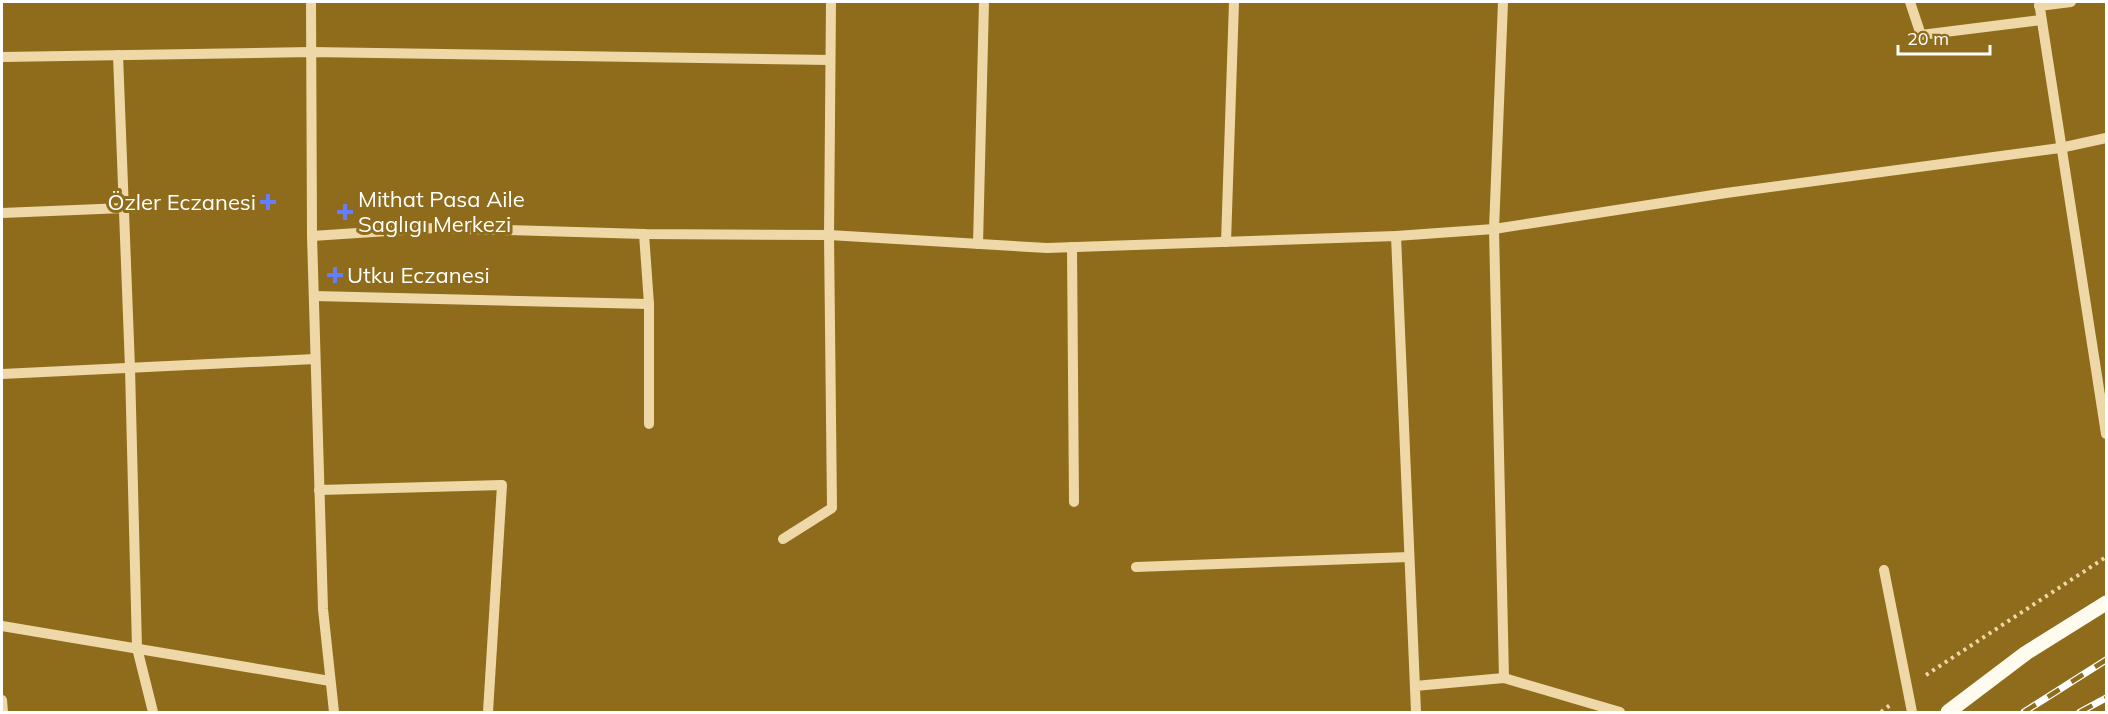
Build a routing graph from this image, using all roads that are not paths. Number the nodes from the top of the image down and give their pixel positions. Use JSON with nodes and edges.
{"nodes":[{"id":1,"x":311,"y":2,"type":"edge"},
{"id":2,"x":831,"y":2,"type":"edge"},
{"id":3,"x":984,"y":2,"type":"edge"},
{"id":4,"x":1233,"y":2,"type":"edge"},
{"id":5,"x":1503,"y":2,"type":"edge"},
{"id":6,"x":1910,"y":2,"type":"edge"},
{"id":7,"x":2071,"y":2,"type":"edge"},
{"id":8,"x":2039,"y":4,"type":"edge"},
{"id":9,"x":2041,"y":20,"type":"junction"},
{"id":10,"x":311,"y":52,"type":"junction"},
{"id":11,"x":118,"y":55,"type":"junction"},
{"id":12,"x":2,"y":57,"type":"edge"},
{"id":13,"x":830,"y":60,"type":"junction"},
{"id":14,"x":2106,"y":138,"type":"edge"},
{"id":15,"x":2060,"y":148,"type":"junction"},
{"id":16,"x":124,"y":208,"type":"junction"},
{"id":17,"x":2,"y":213,"type":"edge"},
{"id":18,"x":1494,"y":229,"type":"junction"},
{"id":19,"x":644,"y":234,"type":"junction"},
{"id":20,"x":829,"y":235,"type":"junction"},
{"id":21,"x":1396,"y":236,"type":"junction"},
{"id":22,"x":312,"y":237,"type":"junction"},
{"id":23,"x":1226,"y":242,"type":"junction"},
{"id":24,"x":978,"y":244,"type":"junction"},
{"id":25,"x":1072,"y":247,"type":"junction"},
{"id":26,"x":314,"y":296,"type":"junction"},
{"id":27,"x":649,"y":304,"type":"junction"},
{"id":28,"x":315,"y":359,"type":"junction"},
{"id":29,"x":129,"y":368,"type":"junction"},
{"id":30,"x":2,"y":374,"type":"edge"},
{"id":31,"x":649,"y":424,"type":"dead end"},
{"id":32,"x":2106,"y":434,"type":"edge"},
{"id":33,"x":319,"y":490,"type":"junction"},
{"id":34,"x":1074,"y":502,"type":"dead end"},
{"id":35,"x":783,"y":539,"type":"dead end"},
{"id":36,"x":1409,"y":557,"type":"junction"},
{"id":37,"x":1136,"y":567,"type":"dead end"},
{"id":38,"x":1884,"y":570,"type":"dead end"},
{"id":39,"x":2106,"y":603,"type":"edge"},
{"id":40,"x":2,"y":626,"type":"edge"},
{"id":41,"x":137,"y":648,"type":"junction"},
{"id":42,"x":1504,"y":678,"type":"junction"},
{"id":43,"x":330,"y":681,"type":"junction"},
{"id":44,"x":1415,"y":686,"type":"junction"},
{"id":45,"x":2,"y":700,"type":"edge"},
{"id":46,"x":3,"y":712,"type":"edge"},
{"id":47,"x":153,"y":712,"type":"edge"},
{"id":48,"x":334,"y":712,"type":"edge"},
{"id":49,"x":488,"y":712,"type":"edge"},
{"id":50,"x":1416,"y":712,"type":"edge"},
{"id":51,"x":1620,"y":712,"type":"edge"},
{"id":52,"x":1912,"y":712,"type":"edge"},
{"id":53,"x":1948,"y":712,"type":"edge"}],
"edges":[{"from":1,"to":10,"type":"street"},
{"from":2,"to":13,"type":"street"},
{"from":3,"to":24,"type":"street"},
{"from":4,"to":23,"type":"street"},
{"from":5,"to":18,"type":"street"},
{"from":6,"to":9,"type":"street"},
{"from":7,"to":8,"type":"street"},
{"from":8,"to":9,"type":"street"},
{"from":9,"to":15,"type":"street"},
{"from":10,"to":11,"type":"street"},
{"from":10,"to":13,"type":"street"},
{"from":10,"to":22,"type":"street"},
{"from":11,"to":12,"type":"street"},
{"from":11,"to":16,"type":"street"},
{"from":13,"to":20,"type":"street"},
{"from":14,"to":15,"type":"street"},
{"from":15,"to":18,"type":"street"},
{"from":15,"to":32,"type":"street"},
{"from":16,"to":17,"type":"street"},
{"from":16,"to":29,"type":"street"},
{"from":18,"to":21,"type":"street"},
{"from":18,"to":42,"type":"street"},
{"from":19,"to":20,"type":"street"},
{"from":19,"to":22,"type":"street"},
{"from":19,"to":27,"type":"street"},
{"from":20,"to":24,"type":"street"},
{"from":20,"to":35,"type":"street"},
{"from":21,"to":23,"type":"street"},
{"from":21,"to":36,"type":"street"},
{"from":22,"to":26,"type":"street"},
{"from":23,"to":25,"type":"street"},
{"from":24,"to":25,"type":"street"},
{"from":25,"to":34,"type":"street"},
{"from":26,"to":27,"type":"street"},
{"from":26,"to":28,"type":"street"},
{"from":27,"to":31,"type":"street"},
{"from":28,"to":29,"type":"street"},
{"from":28,"to":33,"type":"street"},
{"from":29,"to":30,"type":"street"},
{"from":29,"to":41,"type":"street"},
{"from":33,"to":43,"type":"street"},
{"from":33,"to":49,"type":"street"},
{"from":36,"to":37,"type":"street"},
{"from":36,"to":44,"type":"street"},
{"from":38,"to":52,"type":"street"},
{"from":39,"to":53,"type":"main road"},
{"from":40,"to":41,"type":"street"},
{"from":41,"to":43,"type":"street"},
{"from":41,"to":47,"type":"street"},
{"from":42,"to":44,"type":"street"},
{"from":42,"to":51,"type":"street"},
{"from":43,"to":48,"type":"street"},
{"from":44,"to":50,"type":"street"},
{"from":45,"to":46,"type":"street"}]}
